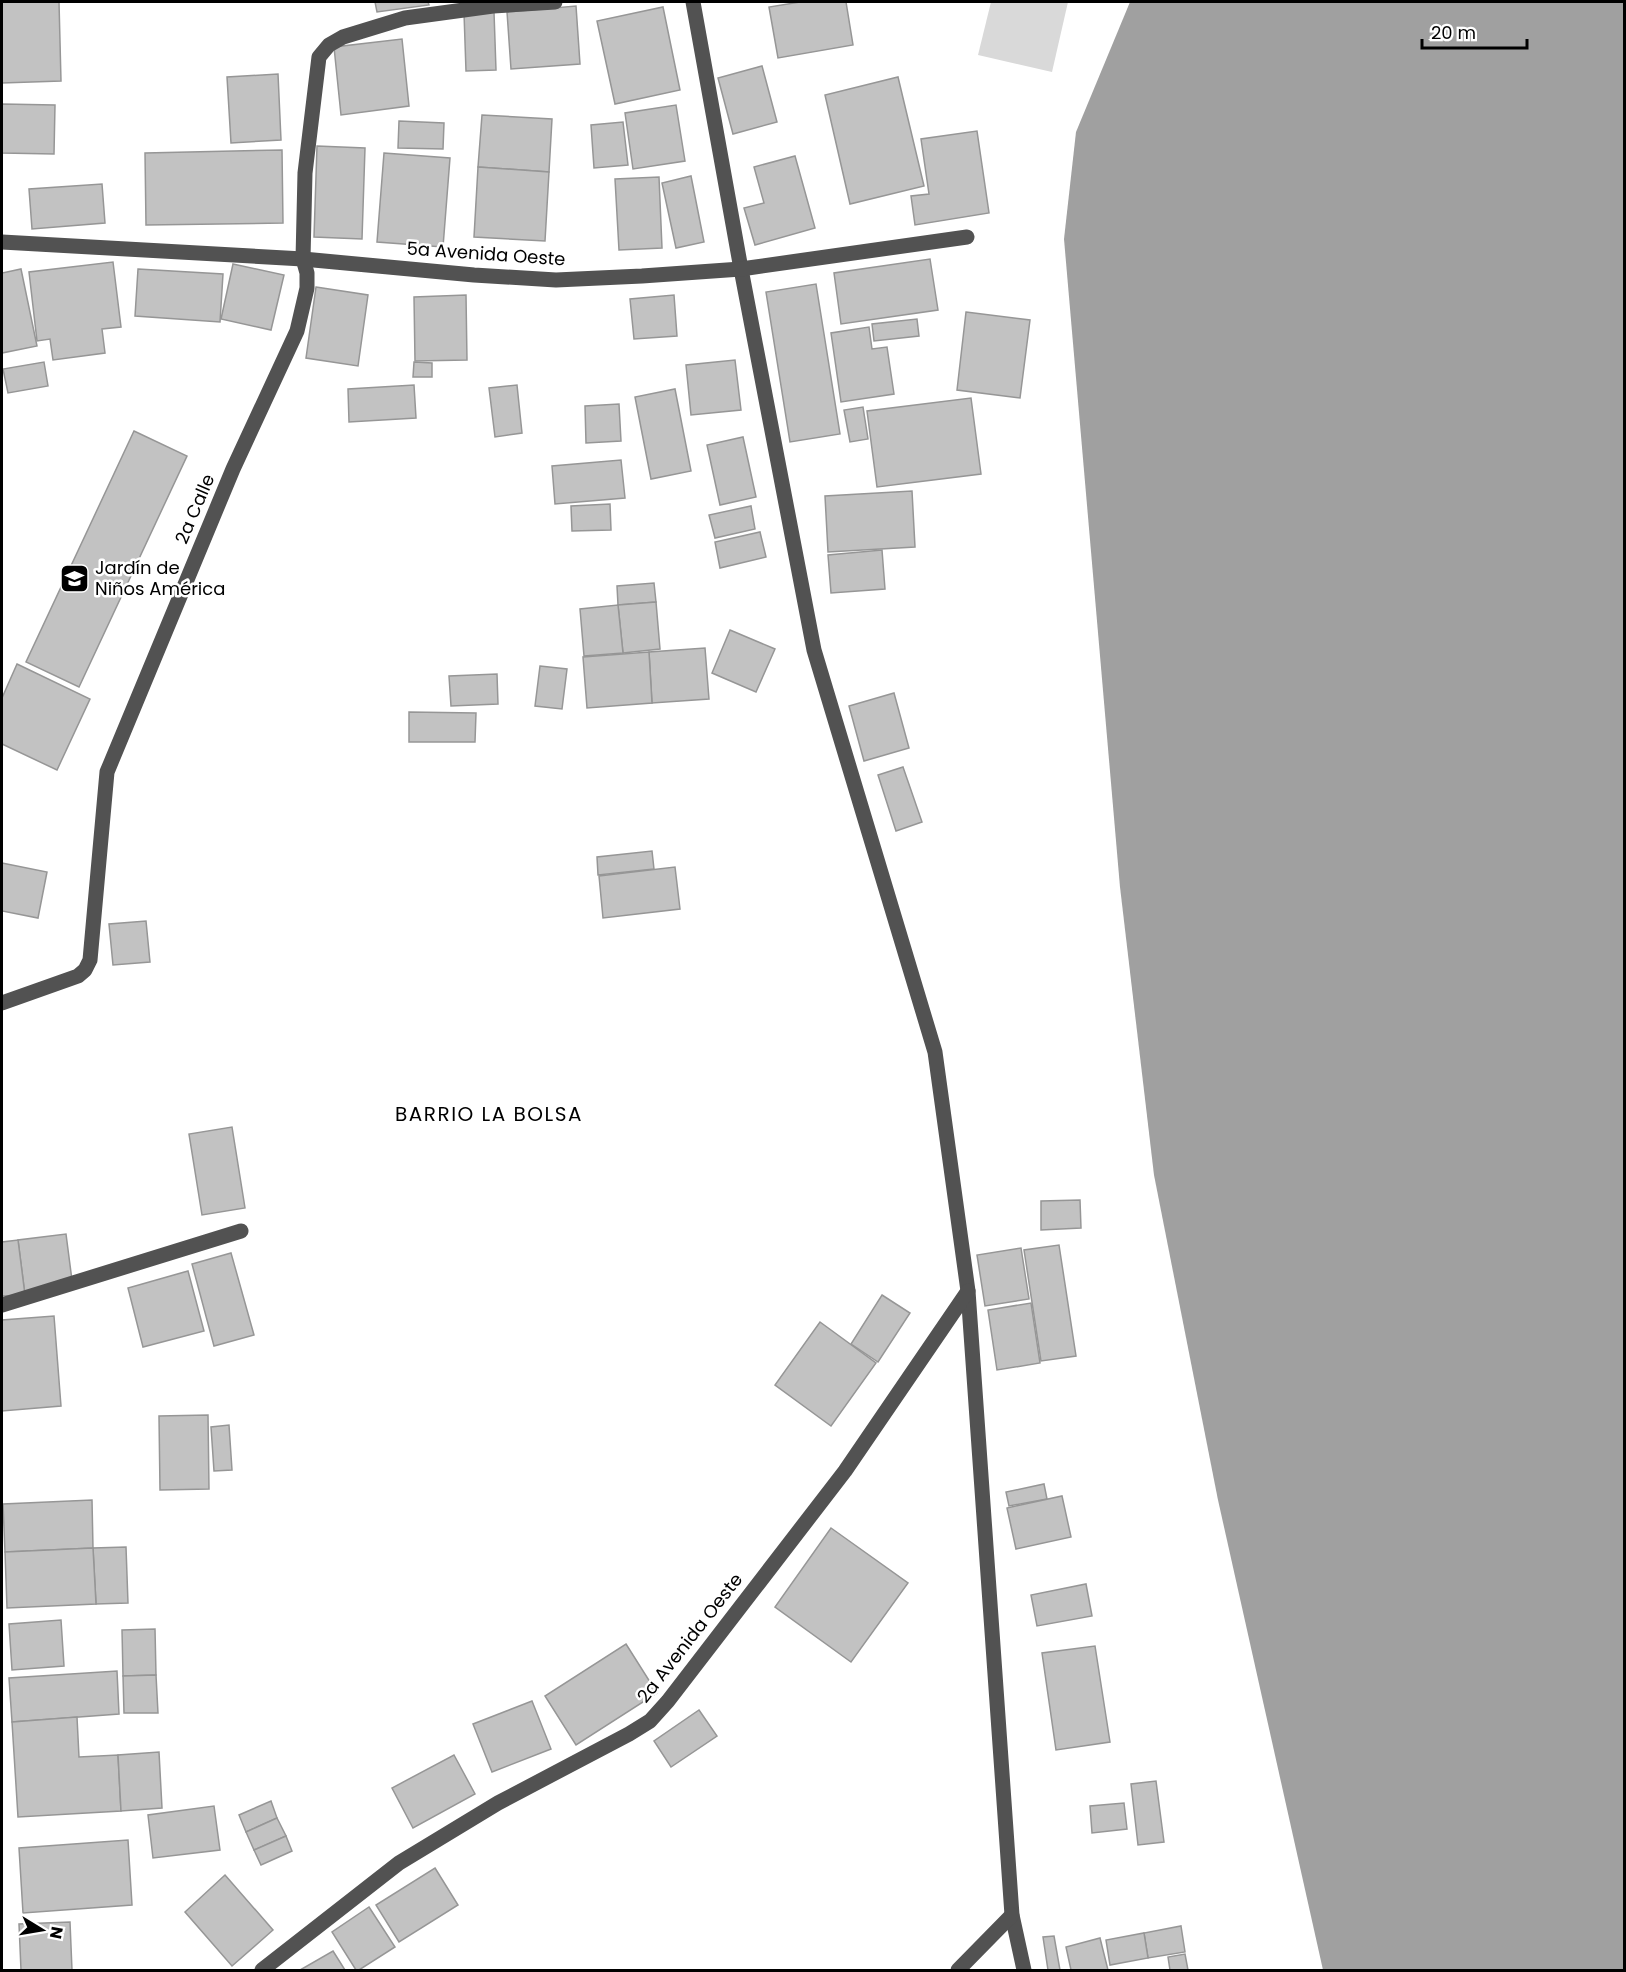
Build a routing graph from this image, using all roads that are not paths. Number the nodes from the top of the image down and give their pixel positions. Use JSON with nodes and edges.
{"nodes":[{"id":1,"x":555,"y":2,"type":"edge"},
{"id":2,"x":693,"y":2,"type":"edge"},
{"id":3,"x":967,"y":237,"type":"dead end"},
{"id":4,"x":2,"y":242,"type":"edge"},
{"id":5,"x":303,"y":259,"type":"junction"},
{"id":6,"x":741,"y":269,"type":"junction"},
{"id":7,"x":2,"y":1003,"type":"edge"},
{"id":8,"x":241,"y":1232,"type":"dead end"},
{"id":9,"x":968,"y":1291,"type":"junction"},
{"id":10,"x":2,"y":1305,"type":"edge"},
{"id":11,"x":1012,"y":1915,"type":"junction"},
{"id":12,"x":262,"y":1971,"type":"edge"},
{"id":13,"x":958,"y":1971,"type":"edge"},
{"id":14,"x":1024,"y":1971,"type":"edge"}],
"edges":[{"from":1,"to":5,"type":"street","name":"2a Calle"},
{"from":2,"to":6,"type":"street"},
{"from":3,"to":6,"type":"street","name":"5a Avenida Oeste"},
{"from":4,"to":5,"type":"street","name":"5a Avenida Oeste"},
{"from":5,"to":6,"type":"street","name":"5a Avenida Oeste"},
{"from":5,"to":7,"type":"street","name":"2a Calle"},
{"from":6,"to":9,"type":"street"},
{"from":8,"to":10,"type":"street"},
{"from":9,"to":11,"type":"street"},
{"from":9,"to":12,"type":"street","name":"2a Avenida Oeste"},
{"from":11,"to":13,"type":"street"},
{"from":11,"to":14,"type":"street"}]}
